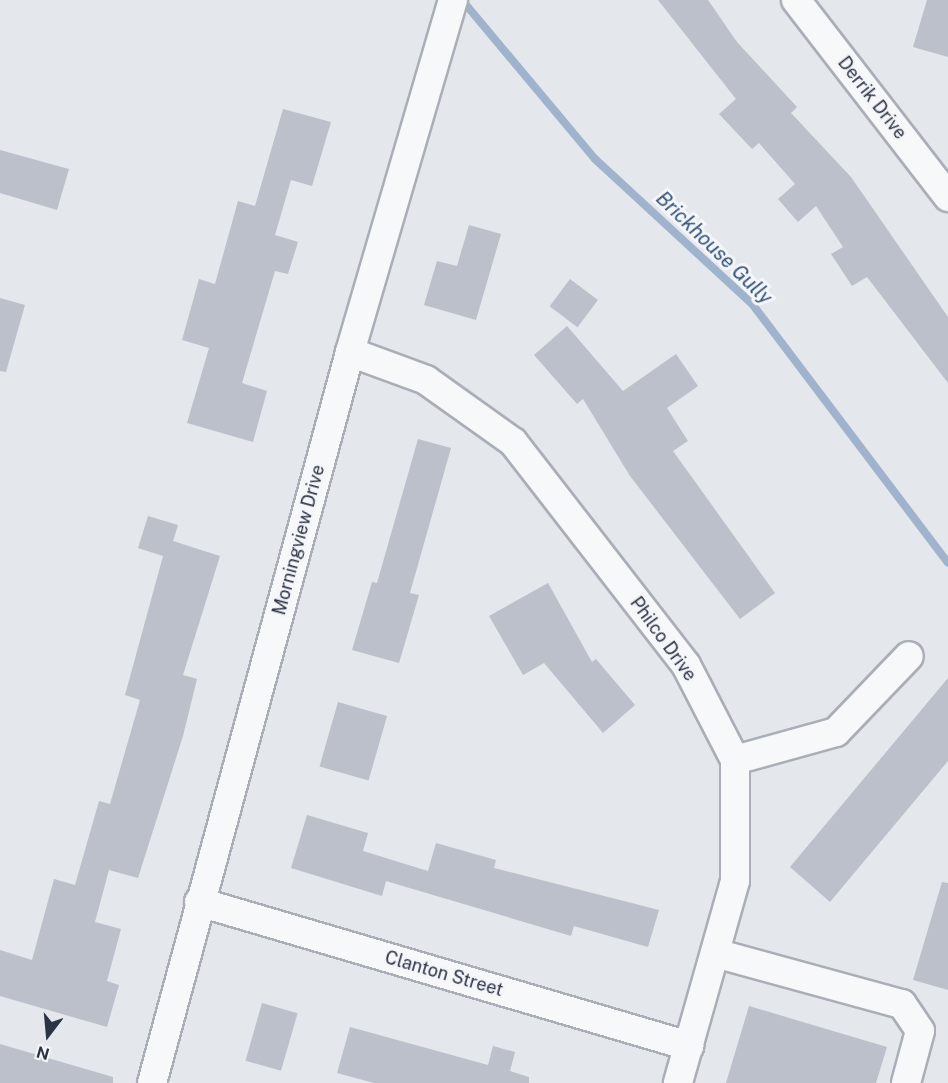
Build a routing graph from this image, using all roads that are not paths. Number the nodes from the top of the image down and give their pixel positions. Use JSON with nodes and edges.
{"nodes":[{"id":1,"x":453,"y":0,"type":"edge"},
{"id":2,"x":796,"y":0,"type":"edge"},
{"id":3,"x":948,"y":197,"type":"edge"},
{"id":4,"x":350,"y":352,"type":"junction"},
{"id":5,"x":909,"y":656,"type":"dead end"},
{"id":6,"x":735,"y":760,"type":"junction"},
{"id":7,"x":199,"y":902,"type":"junction"},
{"id":8,"x":715,"y":953,"type":"junction"},
{"id":9,"x":688,"y":1046,"type":"junction"},
{"id":10,"x":152,"y":1083,"type":"edge"},
{"id":11,"x":678,"y":1083,"type":"edge"},
{"id":12,"x":906,"y":1083,"type":"edge"}],
"edges":[{"from":1,"to":4,"type":"street","name":"Morningview Drive"},
{"from":2,"to":3,"type":"street","name":"Derrik Drive"},
{"from":4,"to":6,"type":"street","name":"Philco Drive"},
{"from":4,"to":7,"type":"street","name":"Morningview Drive"},
{"from":5,"to":6,"type":"street"},
{"from":6,"to":8,"type":"street","name":"Philco Drive"},
{"from":7,"to":9,"type":"street","name":"Clanton Street"},
{"from":7,"to":10,"type":"street","name":"Morningview Drive"},
{"from":8,"to":9,"type":"street","name":"Philco Drive"},
{"from":8,"to":12,"type":"street"},
{"from":9,"to":11,"type":"street","name":"Philco Drive"}]}
